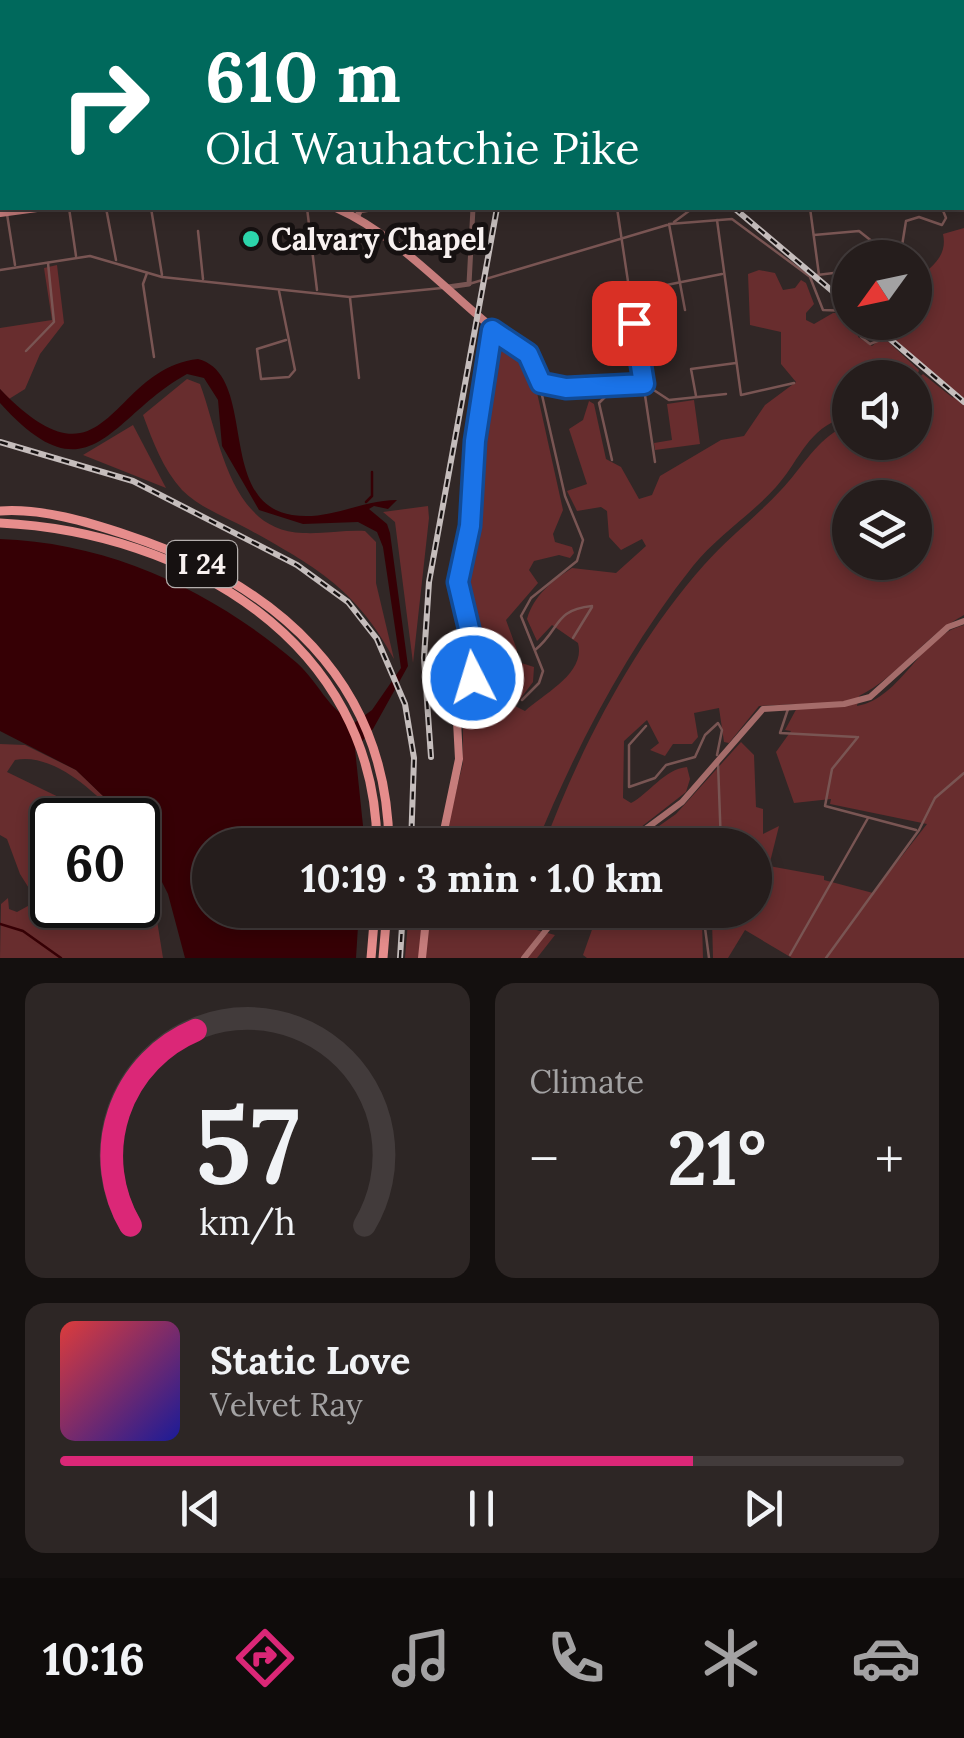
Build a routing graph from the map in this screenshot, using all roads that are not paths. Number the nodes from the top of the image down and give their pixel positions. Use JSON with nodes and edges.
{"nodes":[{"id":1,"x":69,"y":210,"type":"edge"},
{"id":2,"x":106,"y":210,"type":"edge"},
{"id":3,"x":152,"y":210,"type":"edge"},
{"id":4,"x":307,"y":210,"type":"edge"},
{"id":5,"x":341,"y":210,"type":"edge"},
{"id":6,"x":360,"y":210,"type":"edge"},
{"id":7,"x":473,"y":210,"type":"edge"},
{"id":8,"x":616,"y":210,"type":"edge"},
{"id":9,"x":690,"y":210,"type":"edge"},
{"id":10,"x":810,"y":210,"type":"edge"},
{"id":11,"x":943,"y":210,"type":"edge"},
{"id":12,"x":3,"y":213,"type":"edge"},
{"id":13,"x":357,"y":217,"type":"junction"},
{"id":14,"x":716,"y":218,"type":"junction"},
{"id":15,"x":669,"y":224,"type":"junction"},
{"id":16,"x":198,"y":231,"type":"dead end"},
{"id":17,"x":814,"y":236,"type":"junction"},
{"id":18,"x":870,"y":240,"type":"edge"},
{"id":19,"x":903,"y":240,"type":"edge"},
{"id":20,"x":622,"y":241,"type":"junction"},
{"id":21,"x":76,"y":257,"type":"junction"},
{"id":22,"x":116,"y":260,"type":"junction"},
{"id":23,"x":48,"y":262,"type":"junction"},
{"id":24,"x":16,"y":268,"type":"junction"},
{"id":25,"x":0,"y":270,"type":"edge"},
{"id":26,"x":148,"y":272,"type":"junction"},
{"id":27,"x":832,"y":273,"type":"edge"},
{"id":28,"x":724,"y":274,"type":"junction"},
{"id":29,"x":819,"y":274,"type":"junction"},
{"id":30,"x":809,"y":276,"type":"junction"},
{"id":31,"x":162,"y":277,"type":"junction"},
{"id":32,"x":203,"y":282,"type":"junction"},
{"id":33,"x":677,"y":282,"type":"junction"},
{"id":34,"x":469,"y":284,"type":"junction"},
{"id":35,"x":443,"y":287,"type":"junction"},
{"id":36,"x":279,"y":290,"type":"junction"},
{"id":37,"x":630,"y":292,"type":"junction"},
{"id":38,"x":317,"y":294,"type":"junction"},
{"id":39,"x":350,"y":297,"type":"junction"},
{"id":40,"x":684,"y":310,"type":"dead end"},
{"id":41,"x":832,"y":310,"type":"edge"},
{"id":42,"x":492,"y":330,"type":"junction"},
{"id":43,"x":286,"y":340,"type":"junction"},
{"id":44,"x":864,"y":340,"type":"edge"},
{"id":45,"x":880,"y":340,"type":"dead end"},
{"id":46,"x":26,"y":352,"type":"dead end"},
{"id":47,"x":154,"y":357,"type":"dead end"},
{"id":48,"x":736,"y":362,"type":"junction"},
{"id":49,"x":359,"y":378,"type":"dead end"},
{"id":50,"x":541,"y":383,"type":"junction"},
{"id":51,"x":794,"y":383,"type":"dead end"},
{"id":52,"x":644,"y":384,"type":"junction"},
{"id":53,"x":616,"y":386,"type":"junction"},
{"id":54,"x":726,"y":394,"type":"dead end"},
{"id":55,"x":696,"y":397,"type":"junction"},
{"id":56,"x":612,"y":460,"type":"dead end"},
{"id":57,"x":655,"y":462,"type":"dead end"},
{"id":58,"x":0,"y":511,"type":"edge"},
{"id":59,"x":0,"y":523,"type":"edge"},
{"id":60,"x":964,"y":621,"type":"edge"},
{"id":61,"x":573,"y":638,"type":"dead end"},
{"id":62,"x":535,"y":650,"type":"junction"},
{"id":63,"x":522,"y":700,"type":"dead end"},
{"id":64,"x":788,"y":709,"type":"junction"},
{"id":65,"x":646,"y":726,"type":"dead end"},
{"id":66,"x":718,"y":762,"type":"junction"},
{"id":67,"x":964,"y":773,"type":"edge"},
{"id":68,"x":869,"y":817,"type":"junction"},
{"id":69,"x":376,"y":828,"type":"edge"},
{"id":70,"x":387,"y":828,"type":"edge"},
{"id":71,"x":444,"y":828,"type":"edge"},
{"id":72,"x":648,"y":828,"type":"edge"},
{"id":73,"x":720,"y":828,"type":"edge"},
{"id":74,"x":919,"y":830,"type":"junction"},
{"id":75,"x":374,"y":928,"type":"edge"},
{"id":76,"x":386,"y":928,"type":"edge"},
{"id":77,"x":425,"y":928,"type":"edge"},
{"id":78,"x":548,"y":928,"type":"edge"},
{"id":79,"x":705,"y":928,"type":"edge"},
{"id":80,"x":790,"y":955,"type":"dead end"},
{"id":81,"x":371,"y":958,"type":"edge"},
{"id":82,"x":383,"y":958,"type":"edge"},
{"id":83,"x":422,"y":958,"type":"edge"},
{"id":84,"x":524,"y":958,"type":"edge"},
{"id":85,"x":709,"y":958,"type":"edge"},
{"id":86,"x":826,"y":958,"type":"edge"}],
"edges":[{"from":1,"to":21,"type":"street"},
{"from":2,"to":22,"type":"street"},
{"from":3,"to":31,"type":"street"},
{"from":4,"to":38,"type":"street"},
{"from":5,"to":13,"type":"main road"},
{"from":6,"to":13,"type":"main road"},
{"from":7,"to":34,"type":"street"},
{"from":8,"to":20,"type":"street"},
{"from":9,"to":15,"type":"street"},
{"from":10,"to":17,"type":"street"},
{"from":11,"to":19,"type":"street"},
{"from":12,"to":24,"type":"street"},
{"from":13,"to":35,"type":"main road"},
{"from":14,"to":15,"type":"street"},
{"from":14,"to":28,"type":"street"},
{"from":14,"to":30,"type":"street"},
{"from":15,"to":20,"type":"street"},
{"from":15,"to":33,"type":"street"},
{"from":16,"to":32,"type":"street"},
{"from":17,"to":18,"type":"street"},
{"from":17,"to":29,"type":"street"},
{"from":20,"to":34,"type":"street"},
{"from":20,"to":37,"type":"street"},
{"from":21,"to":22,"type":"street"},
{"from":21,"to":23,"type":"street"},
{"from":22,"to":26,"type":"street"},
{"from":23,"to":24,"type":"street"},
{"from":23,"to":46,"type":"street"},
{"from":24,"to":25,"type":"street"},
{"from":26,"to":31,"type":"street"},
{"from":26,"to":47,"type":"street"},
{"from":27,"to":29,"type":"street"},
{"from":28,"to":33,"type":"street"},
{"from":28,"to":48,"type":"street"},
{"from":29,"to":30,"type":"street"},
{"from":30,"to":41,"type":"street"},
{"from":31,"to":32,"type":"street"},
{"from":32,"to":36,"type":"street"},
{"from":33,"to":37,"type":"street"},
{"from":33,"to":40,"type":"street"},
{"from":34,"to":35,"type":"street"},
{"from":35,"to":39,"type":"street"},
{"from":35,"to":42,"type":"main road"},
{"from":36,"to":38,"type":"street"},
{"from":36,"to":43,"type":"street"},
{"from":37,"to":52,"type":"street"},
{"from":38,"to":39,"type":"street"},
{"from":39,"to":49,"type":"street"},
{"from":42,"to":50,"type":"street"},
{"from":42,"to":71,"type":"main road"},
{"from":43,"to":43,"type":"street"},
{"from":44,"to":45,"type":"street"},
{"from":48,"to":51,"type":"street"},
{"from":48,"to":55,"type":"street"},
{"from":50,"to":53,"type":"street"},
{"from":50,"to":62,"type":"street"},
{"from":52,"to":53,"type":"street"},
{"from":52,"to":55,"type":"street"},
{"from":52,"to":57,"type":"street"},
{"from":53,"to":56,"type":"street"},
{"from":54,"to":55,"type":"street"},
{"from":58,"to":70,"type":"highway","number":"I 24"},
{"from":59,"to":69,"type":"highway","number":"I 24"},
{"from":60,"to":64,"type":"main road"},
{"from":61,"to":62,"type":"street"},
{"from":62,"to":63,"type":"street"},
{"from":64,"to":66,"type":"main road"},
{"from":64,"to":68,"type":"street"},
{"from":65,"to":66,"type":"street"},
{"from":66,"to":72,"type":"main road"},
{"from":66,"to":73,"type":"street"},
{"from":67,"to":74,"type":"street"},
{"from":68,"to":74,"type":"street"},
{"from":68,"to":80,"type":"street"},
{"from":74,"to":86,"type":"street"},
{"from":75,"to":81,"type":"highway"},
{"from":76,"to":82,"type":"highway"},
{"from":77,"to":83,"type":"main road"},
{"from":78,"to":84,"type":"main road"},
{"from":79,"to":85,"type":"street"}]}
